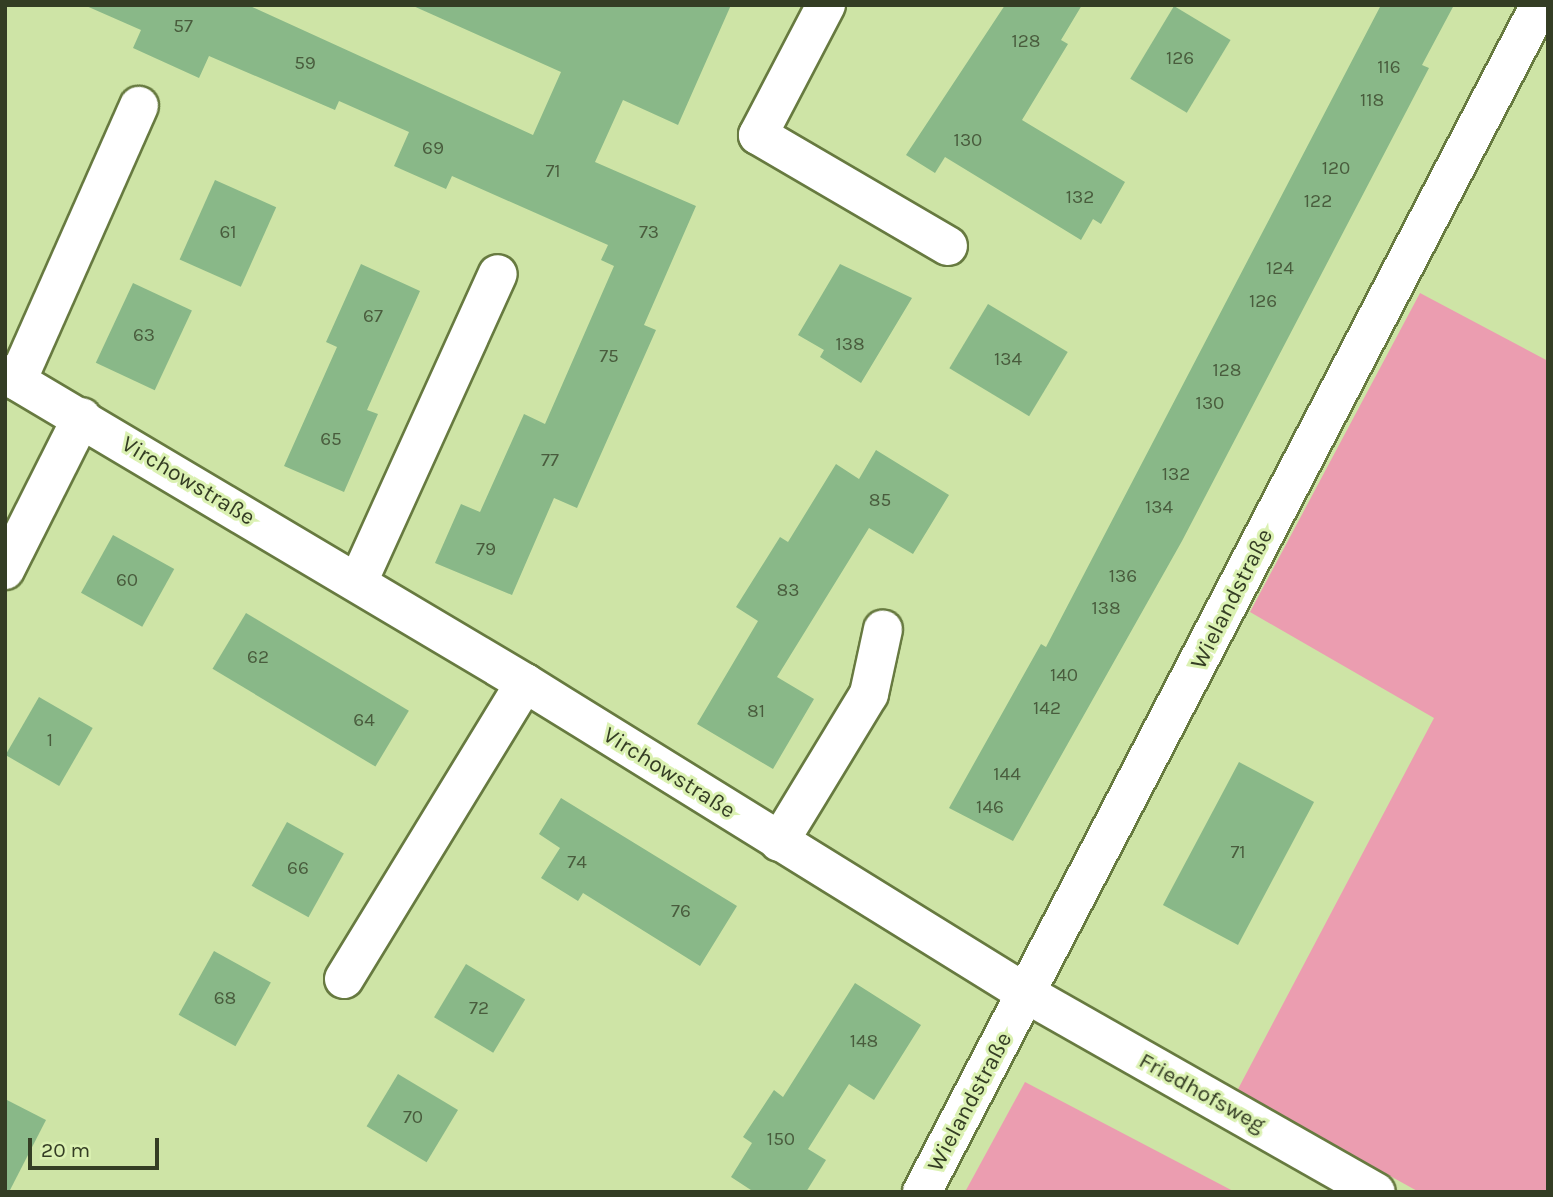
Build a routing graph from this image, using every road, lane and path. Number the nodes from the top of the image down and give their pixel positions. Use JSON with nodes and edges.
{"nodes":[{"id":1,"x":826,"y":5,"type":"edge"},
{"id":2,"x":1540,"y":5,"type":"edge"},
{"id":3,"x":139,"y":106,"type":"dead end"},
{"id":4,"x":948,"y":246,"type":"dead end"},
{"id":5,"x":498,"y":274,"type":"dead end"},
{"id":6,"x":11,"y":377,"type":"edge"},
{"id":7,"x":82,"y":417,"type":"junction"},
{"id":8,"x":5,"y":570,"type":"edge"},
{"id":9,"x":358,"y":582,"type":"junction"},
{"id":10,"x":883,"y":629,"type":"dead end"},
{"id":11,"x":524,"y":682,"type":"junction"},
{"id":12,"x":779,"y":842,"type":"junction"},
{"id":13,"x":344,"y":979,"type":"dead end"},
{"id":14,"x":1027,"y":994,"type":"junction"},
{"id":15,"x":922,"y":1192,"type":"edge"},
{"id":16,"x":1376,"y":1192,"type":"edge"}],
"edges":[{"from":1,"to":4,"type":"street"},
{"from":2,"to":14,"type":"street","name":"Wielandstraße"},
{"from":3,"to":6,"type":"street","name":"Virchowstraße"},
{"from":5,"to":9,"type":"street"},
{"from":6,"to":7,"type":"street","name":"Virchowstraße"},
{"from":7,"to":8,"type":"street"},
{"from":7,"to":9,"type":"street","name":"Virchowstraße"},
{"from":9,"to":11,"type":"street","name":"Virchowstraße"},
{"from":10,"to":12,"type":"street"},
{"from":11,"to":12,"type":"street","name":"Virchowstraße"},
{"from":11,"to":13,"type":"street"},
{"from":12,"to":14,"type":"street","name":"Virchowstraße"},
{"from":14,"to":15,"type":"street","name":"Wielandstraße"},
{"from":14,"to":16,"type":"street","name":"Friedhofsweg"}]}
